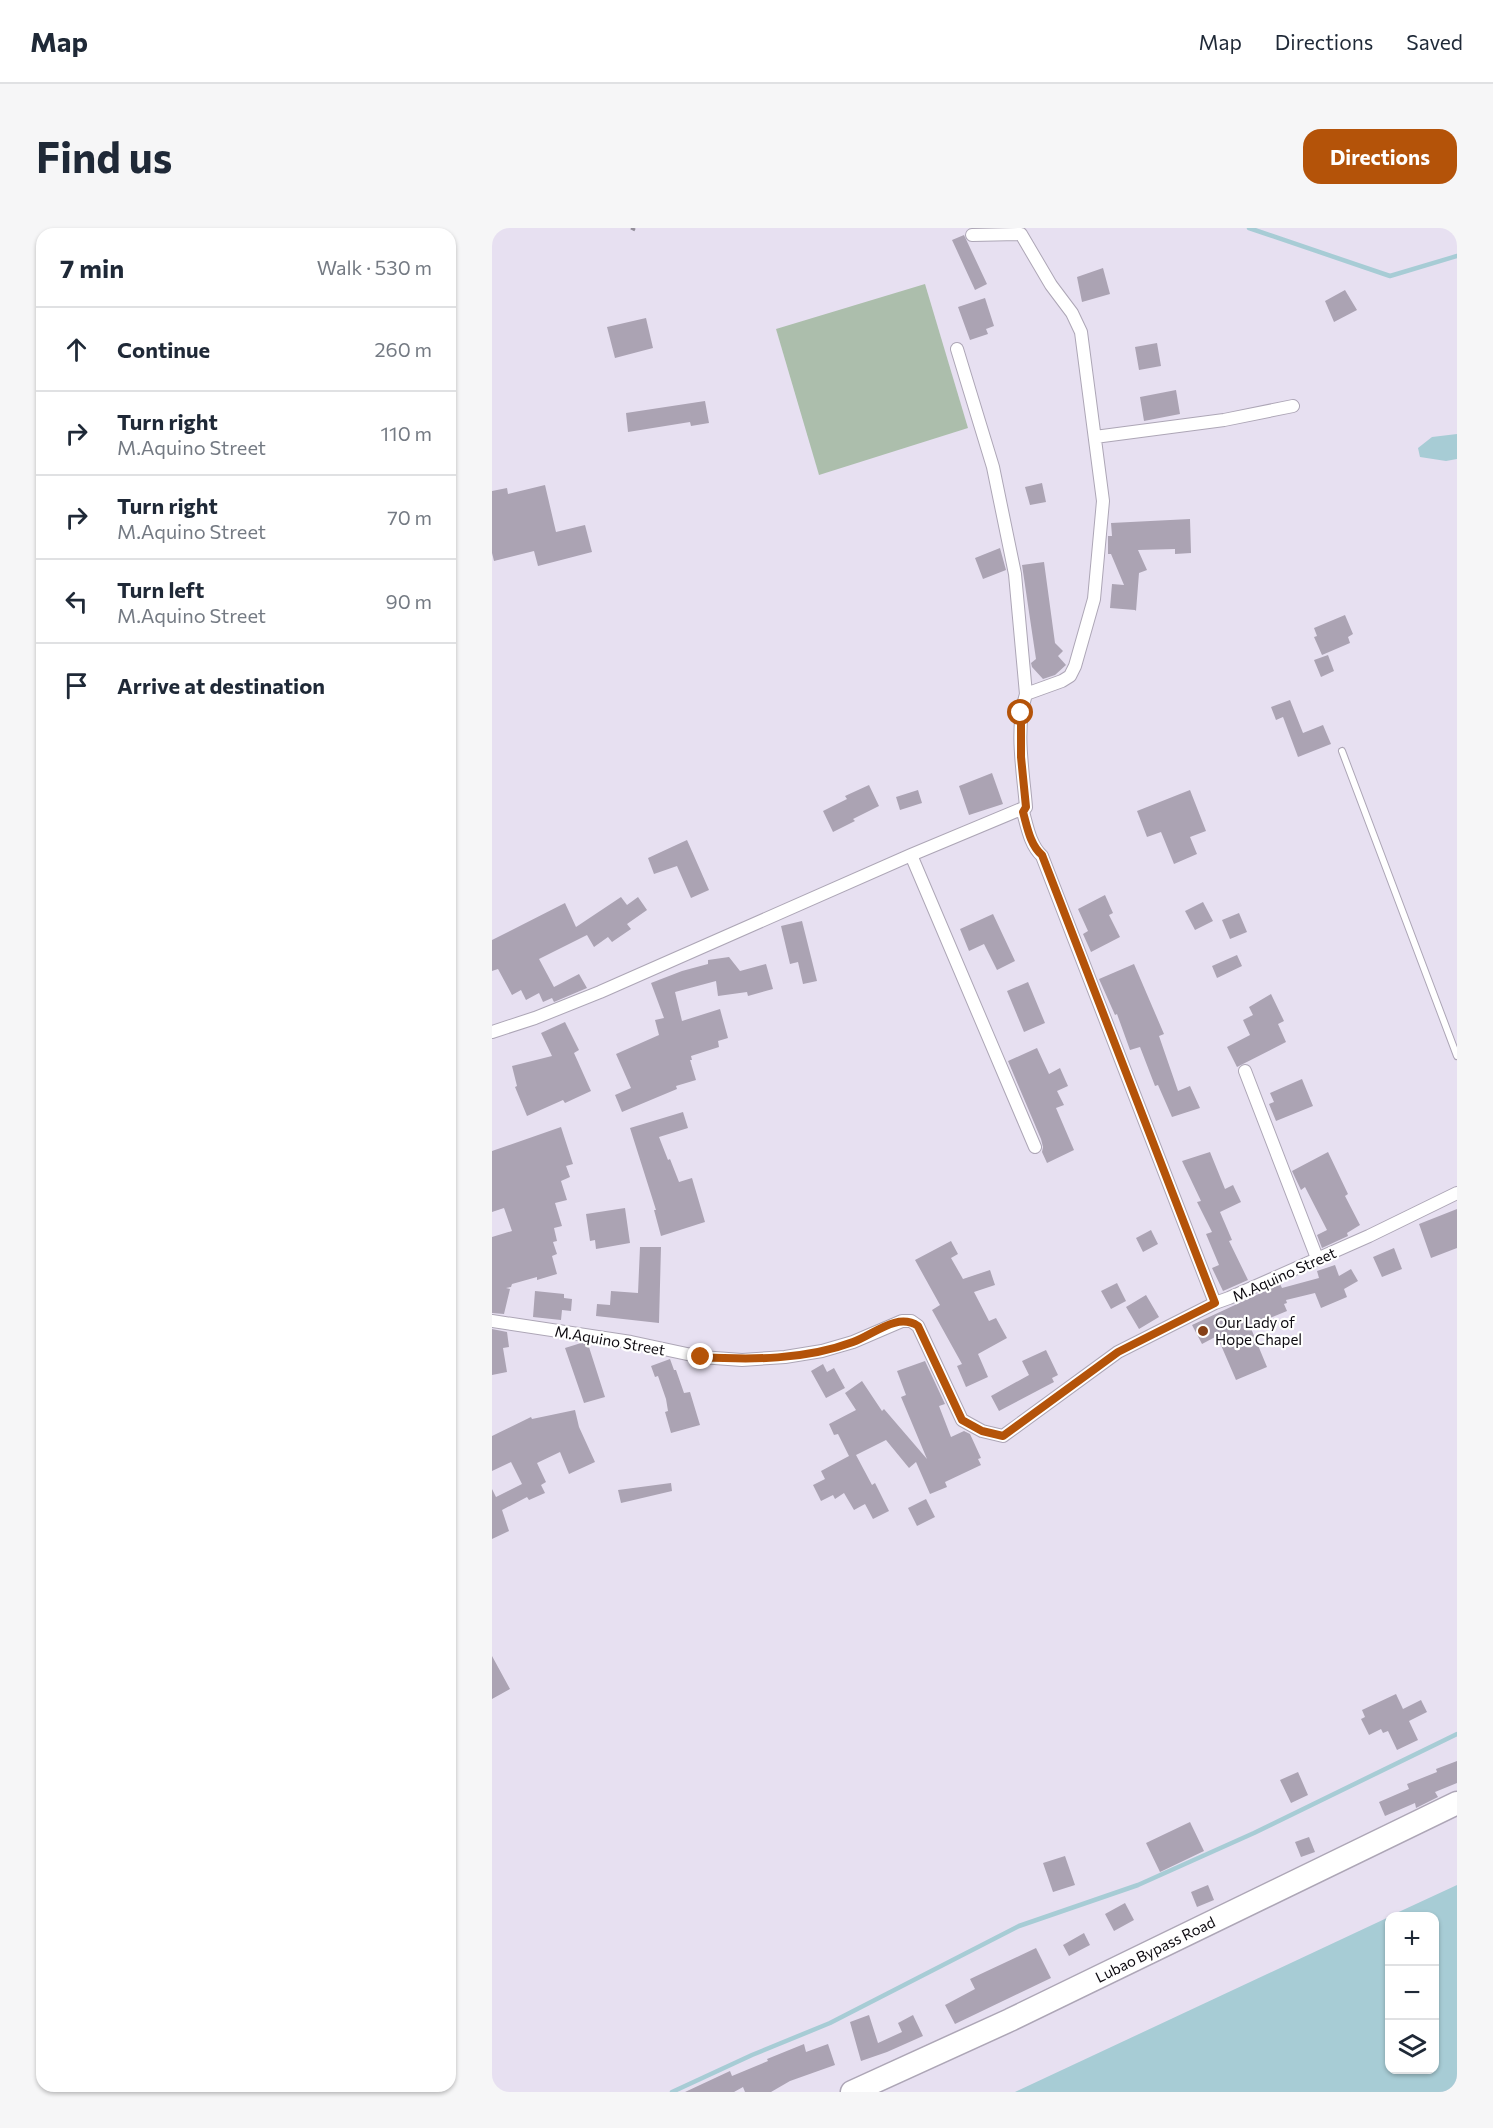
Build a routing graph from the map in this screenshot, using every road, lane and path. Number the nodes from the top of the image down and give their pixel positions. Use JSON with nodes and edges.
{"nodes":[{"id":1,"x":631,"y":228,"type":"edge"},
{"id":2,"x":639,"y":232,"type":"dead end"},
{"id":3,"x":972,"y":235,"type":"dead end"},
{"id":4,"x":957,"y":349,"type":"dead end"},
{"id":5,"x":1293,"y":406,"type":"dead end"},
{"id":6,"x":1095,"y":437,"type":"junction"},
{"id":7,"x":1026,"y":694,"type":"junction"},
{"id":8,"x":1342,"y":751,"type":"dead end"},
{"id":9,"x":1026,"y":807,"type":"junction"},
{"id":10,"x":911,"y":855,"type":"junction"},
{"id":11,"x":492,"y":1032,"type":"edge"},
{"id":12,"x":1457,"y":1056,"type":"edge"},
{"id":13,"x":1245,"y":1071,"type":"dead end"},
{"id":14,"x":1035,"y":1147,"type":"dead end"},
{"id":15,"x":1457,"y":1193,"type":"edge"},
{"id":16,"x":1317,"y":1258,"type":"junction"},
{"id":17,"x":1215,"y":1303,"type":"junction"},
{"id":18,"x":492,"y":1321,"type":"edge"},
{"id":19,"x":1457,"y":1803,"type":"edge"},
{"id":20,"x":852,"y":2092,"type":"edge"}],
"edges":[{"from":1,"to":2,"type":"path"},
{"from":3,"to":6,"type":"street"},
{"from":4,"to":7,"type":"street"},
{"from":5,"to":6,"type":"street"},
{"from":6,"to":7,"type":"street"},
{"from":7,"to":9,"type":"street"},
{"from":8,"to":12,"type":"lane"},
{"from":9,"to":10,"type":"street"},
{"from":9,"to":17,"type":"street"},
{"from":10,"to":11,"type":"street"},
{"from":10,"to":14,"type":"street"},
{"from":13,"to":16,"type":"street"},
{"from":15,"to":16,"type":"street","name":"M.Aquino Street"},
{"from":16,"to":17,"type":"street","name":"M.Aquino Street"},
{"from":17,"to":18,"type":"street","name":"M.Aquino Street"},
{"from":19,"to":20,"type":"highway","name":"Lubao Bypass Road"}]}
